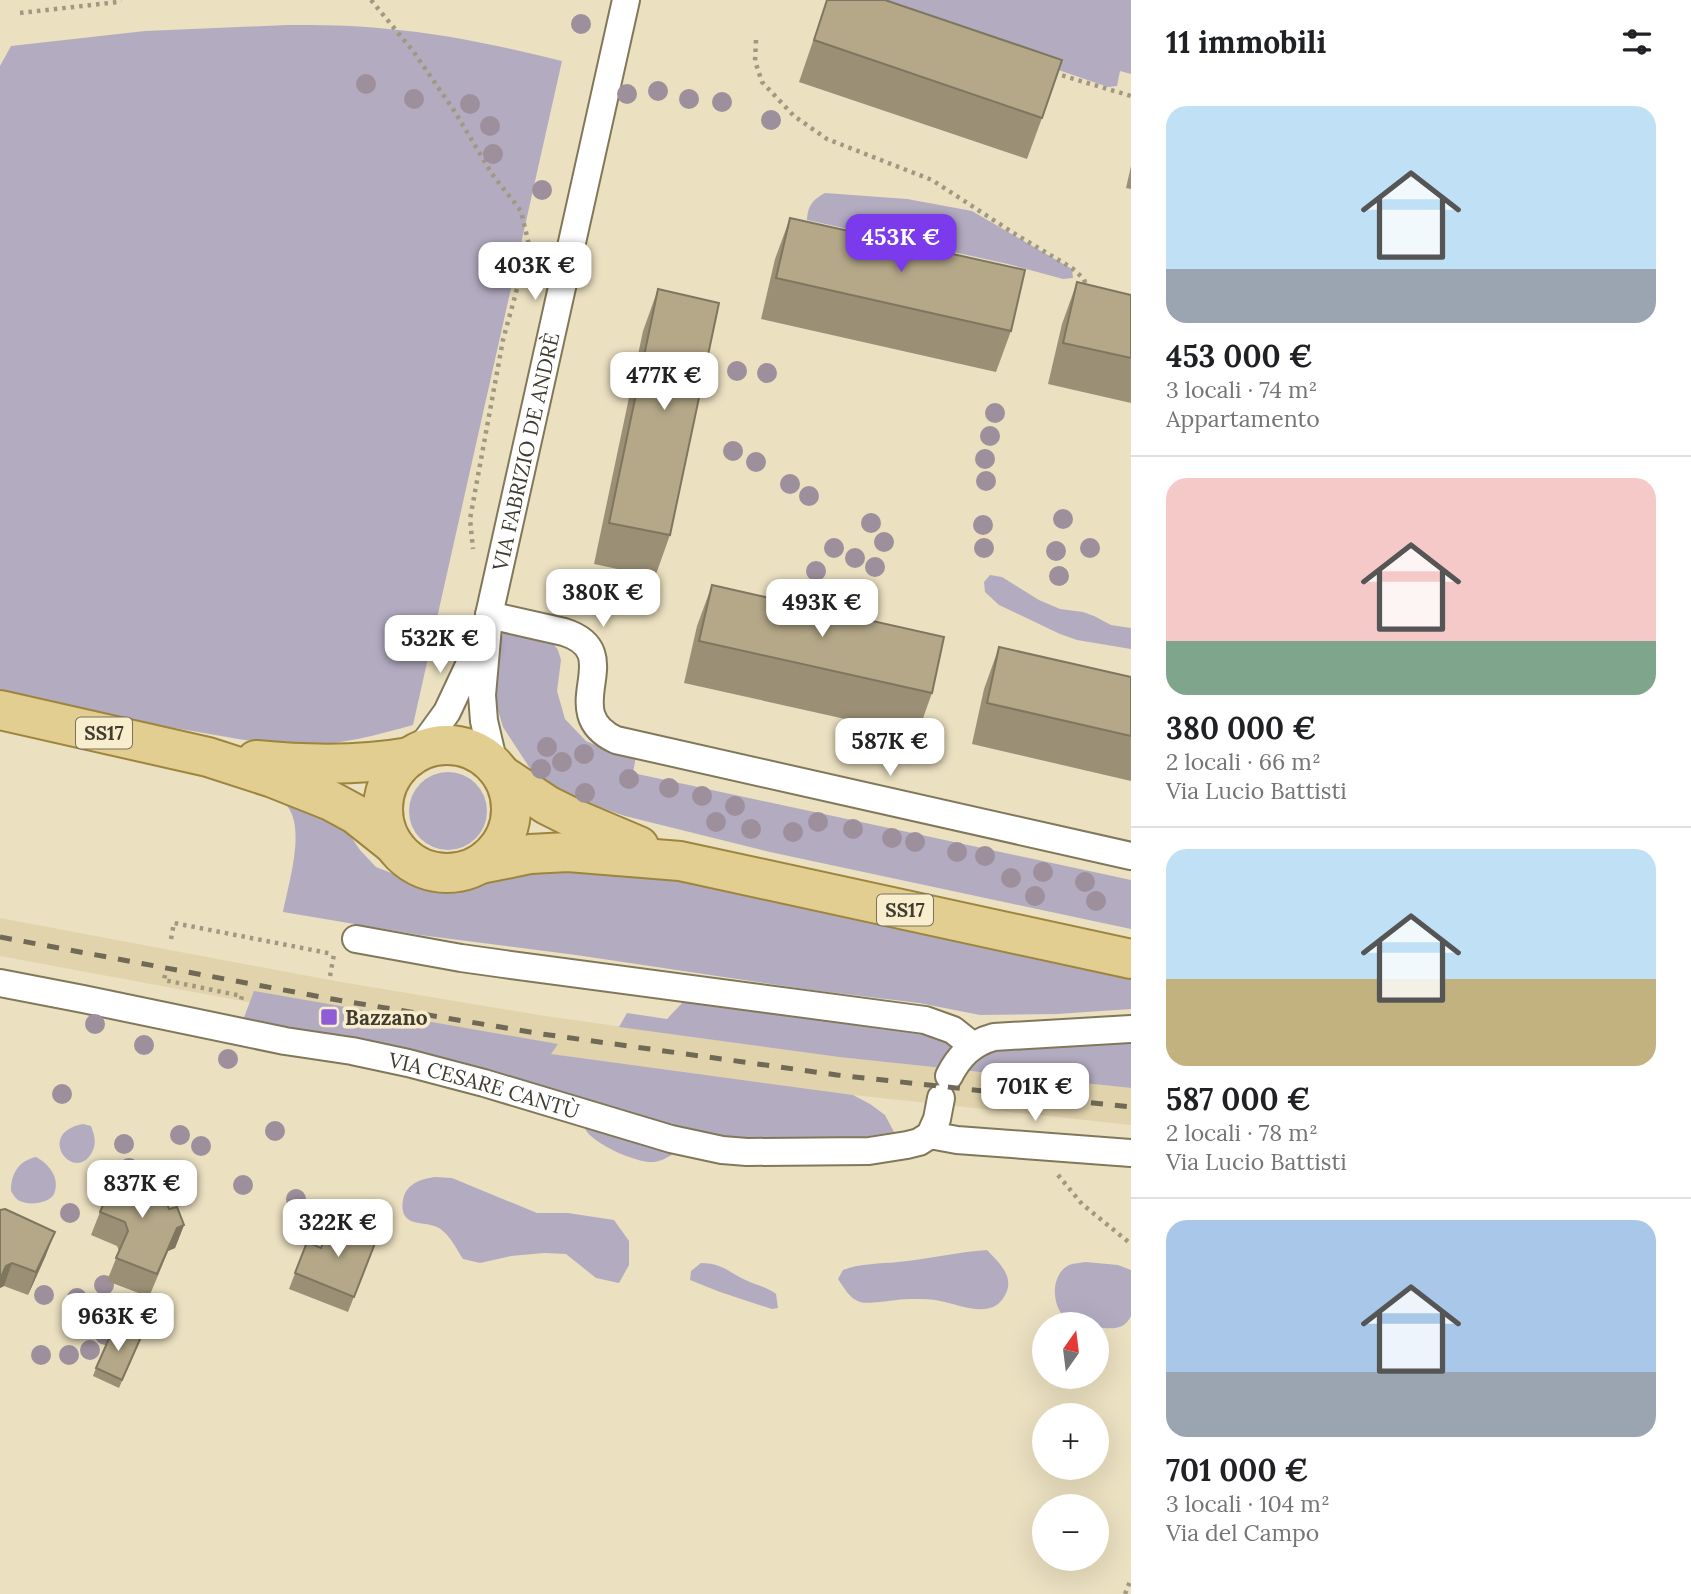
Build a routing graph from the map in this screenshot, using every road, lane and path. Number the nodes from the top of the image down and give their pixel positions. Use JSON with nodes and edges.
{"nodes":[{"id":1,"x":121,"y":0,"type":"edge"},
{"id":2,"x":371,"y":0,"type":"edge"},
{"id":3,"x":626,"y":0,"type":"edge"},
{"id":4,"x":20,"y":13,"type":"dead end"},
{"id":5,"x":756,"y":40,"type":"dead end"},
{"id":6,"x":1043,"y":69,"type":"edge"},
{"id":7,"x":1131,"y":96,"type":"edge"},
{"id":8,"x":1090,"y":296,"type":"edge"},
{"id":9,"x":498,"y":578,"type":"junction"},
{"id":10,"x":489,"y":615,"type":"junction"},
{"id":11,"x":0,"y":710,"type":"edge"},
{"id":12,"x":414,"y":755,"type":"junction"},
{"id":13,"x":208,"y":757,"type":"junction"},
{"id":14,"x":498,"y":770,"type":"junction"},
{"id":15,"x":394,"y":845,"type":"junction"},
{"id":16,"x":1131,"y":856,"type":"edge"},
{"id":17,"x":680,"y":861,"type":"junction"},
{"id":18,"x":481,"y":864,"type":"junction"},
{"id":19,"x":172,"y":939,"type":"dead end"},
{"id":20,"x":356,"y":939,"type":"dead end"},
{"id":21,"x":334,"y":954,"type":"dead end"},
{"id":22,"x":1131,"y":959,"type":"edge"},
{"id":23,"x":0,"y":983,"type":"edge"},
{"id":24,"x":1131,"y":1028,"type":"edge"},
{"id":25,"x":973,"y":1045,"type":"junction"},
{"id":26,"x":930,"y":1135,"type":"junction"},
{"id":27,"x":1039,"y":1147,"type":"junction"},
{"id":28,"x":1131,"y":1153,"type":"edge"},
{"id":29,"x":1131,"y":1244,"type":"edge"},
{"id":30,"x":1131,"y":1579,"type":"edge"},
{"id":31,"x":1125,"y":1594,"type":"edge"}],
"edges":[{"from":1,"to":4,"type":"path"},
{"from":2,"to":9,"type":"path"},
{"from":3,"to":9,"type":"street","name":"VIA FABRIZIO DE ANDRÈ"},
{"from":5,"to":8,"type":"path"},
{"from":6,"to":7,"type":"path"},
{"from":9,"to":10,"type":"street","name":"VIA FABRIZIO DE ANDRÈ"},
{"from":10,"to":12,"type":"street","name":"VIA FABRIZIO DE ANDRÈ"},
{"from":10,"to":14,"type":"street","name":"VIA FABRIZIO DE ANDRÈ"},
{"from":10,"to":16,"type":"street"},
{"from":11,"to":13,"type":"main road","number":"SS17"},
{"from":12,"to":13,"type":"main road","number":"SS17"},
{"from":12,"to":14,"type":"main road","number":"SS17"},
{"from":12,"to":15,"type":"main road"},
{"from":13,"to":15,"type":"main road","number":"SS17"},
{"from":14,"to":17,"type":"main road","number":"SS17"},
{"from":14,"to":18,"type":"main road"},
{"from":15,"to":18,"type":"main road","number":"SS17"},
{"from":17,"to":18,"type":"main road","number":"SS17"},
{"from":17,"to":22,"type":"main road","number":"SS17"},
{"from":19,"to":21,"type":"path"},
{"from":20,"to":25,"type":"street"},
{"from":23,"to":26,"type":"street","name":"VIA CESARE CANTÙ"},
{"from":24,"to":25,"type":"street"},
{"from":25,"to":26,"type":"street"},
{"from":26,"to":27,"type":"street"},
{"from":27,"to":28,"type":"street"},
{"from":27,"to":29,"type":"path"},
{"from":30,"to":31,"type":"path"}]}
